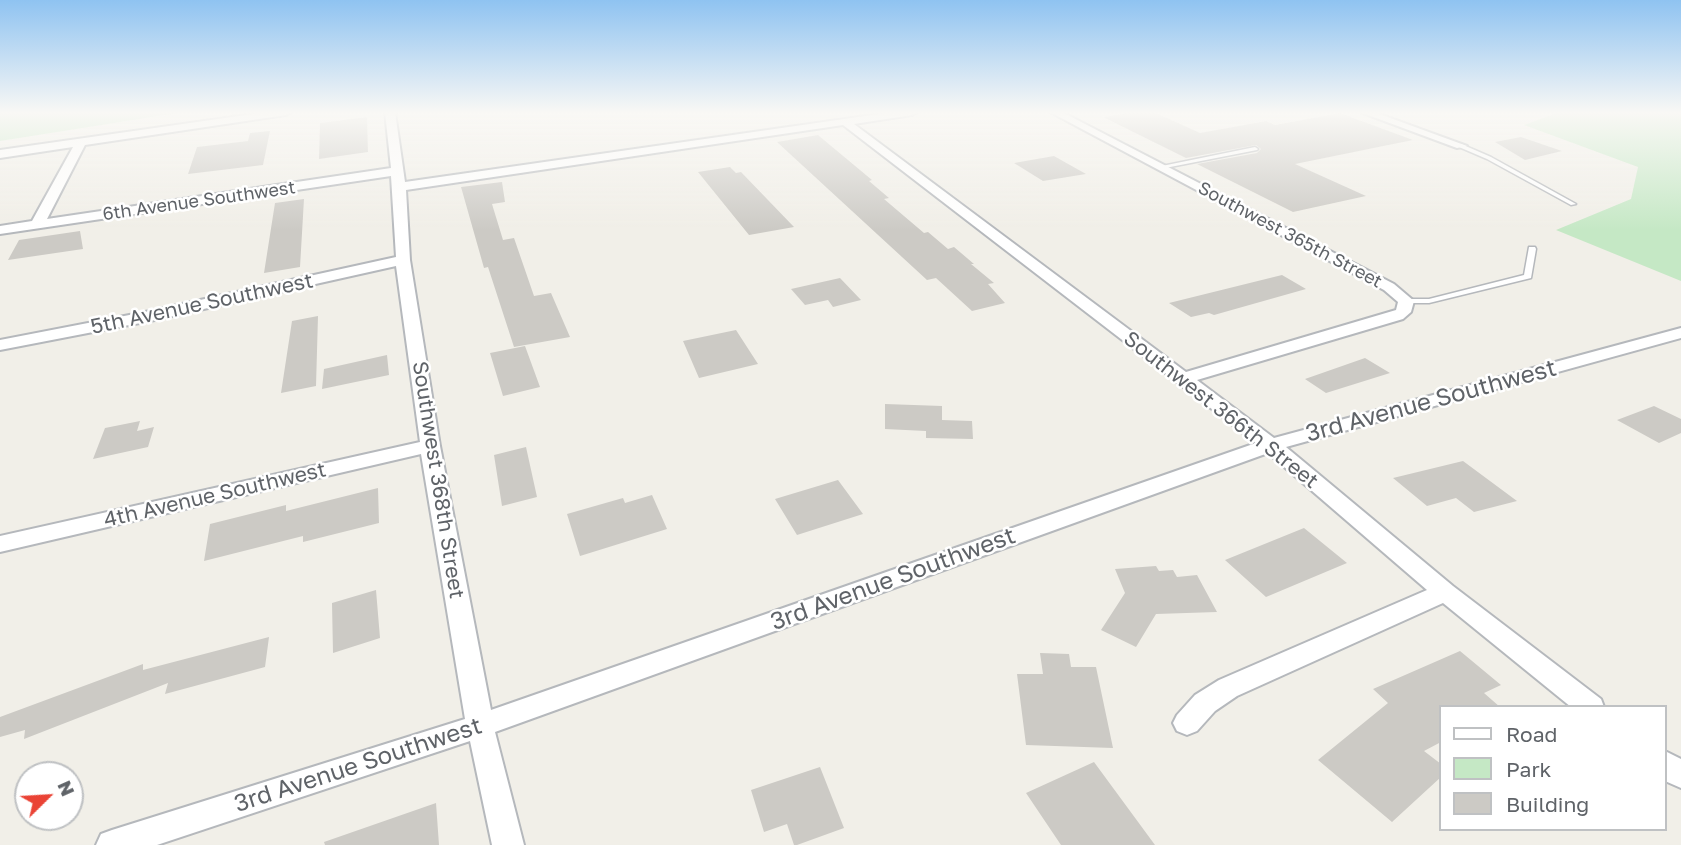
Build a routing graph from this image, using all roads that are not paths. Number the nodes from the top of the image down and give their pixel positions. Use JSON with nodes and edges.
{"nodes":[{"id":1,"x":17,"y":151,"type":"edge"},
{"id":2,"x":76,"y":151,"type":"edge"},
{"id":3,"x":395,"y":151,"type":"edge"},
{"id":4,"x":614,"y":151,"type":"edge"},
{"id":5,"x":884,"y":151,"type":"edge"},
{"id":6,"x":1131,"y":151,"type":"edge"},
{"id":7,"x":1242,"y":151,"type":"edge"},
{"id":8,"x":1474,"y":151,"type":"edge"},
{"id":9,"x":0,"y":154,"type":"edge"},
{"id":10,"x":1160,"y":167,"type":"junction"},
{"id":11,"x":398,"y":179,"type":"junction"},
{"id":12,"x":1573,"y":204,"type":"dead end"},
{"id":13,"x":37,"y":225,"type":"junction"},
{"id":14,"x":0,"y":230,"type":"edge"},
{"id":15,"x":1532,"y":249,"type":"dead end"},
{"id":16,"x":403,"y":260,"type":"junction"},
{"id":17,"x":1406,"y":304,"type":"junction"},
{"id":18,"x":1681,"y":333,"type":"edge"},
{"id":19,"x":0,"y":345,"type":"edge"},
{"id":20,"x":1183,"y":378,"type":"junction"},
{"id":21,"x":1271,"y":445,"type":"junction"},
{"id":22,"x":430,"y":446,"type":"junction"},
{"id":23,"x":0,"y":544,"type":"edge"},
{"id":24,"x":1445,"y":592,"type":"junction"},
{"id":25,"x":1588,"y":705,"type":"edge"},
{"id":26,"x":1187,"y":723,"type":"dead end"},
{"id":27,"x":481,"y":726,"type":"junction"},
{"id":28,"x":112,"y":845,"type":"edge"},
{"id":29,"x":508,"y":845,"type":"edge"}],
"edges":[{"from":1,"to":9,"type":"street"},
{"from":2,"to":13,"type":"street"},
{"from":3,"to":11,"type":"street","name":"Southwest 368th Street"},
{"from":4,"to":11,"type":"street","name":"6th Avenue Southwest"},
{"from":5,"to":20,"type":"street","name":"Southwest 366th Street"},
{"from":6,"to":10,"type":"street","name":"Southwest 365th Street"},
{"from":7,"to":10,"type":"lane"},
{"from":8,"to":12,"type":"lane"},
{"from":10,"to":17,"type":"street","name":"Southwest 365th Street"},
{"from":11,"to":13,"type":"street","name":"6th Avenue Southwest"},
{"from":11,"to":16,"type":"street","name":"Southwest 368th Street"},
{"from":13,"to":14,"type":"street","name":"6th Avenue Southwest"},
{"from":15,"to":17,"type":"lane"},
{"from":16,"to":19,"type":"street","name":"5th Avenue Southwest"},
{"from":16,"to":22,"type":"street","name":"Southwest 368th Street"},
{"from":17,"to":20,"type":"street"},
{"from":18,"to":21,"type":"street","name":"3rd Avenue Southwest"},
{"from":20,"to":21,"type":"street","name":"Southwest 366th Street"},
{"from":21,"to":24,"type":"street","name":"Southwest 366th Street"},
{"from":21,"to":27,"type":"street","name":"3rd Avenue Southwest"},
{"from":22,"to":23,"type":"street","name":"4th Avenue Southwest"},
{"from":22,"to":27,"type":"street","name":"Southwest 368th Street"},
{"from":24,"to":25,"type":"street","name":"Southwest 366th Street"},
{"from":24,"to":26,"type":"street"},
{"from":27,"to":28,"type":"street","name":"3rd Avenue Southwest"},
{"from":27,"to":29,"type":"street","name":"Southwest 368th Street"}]}
